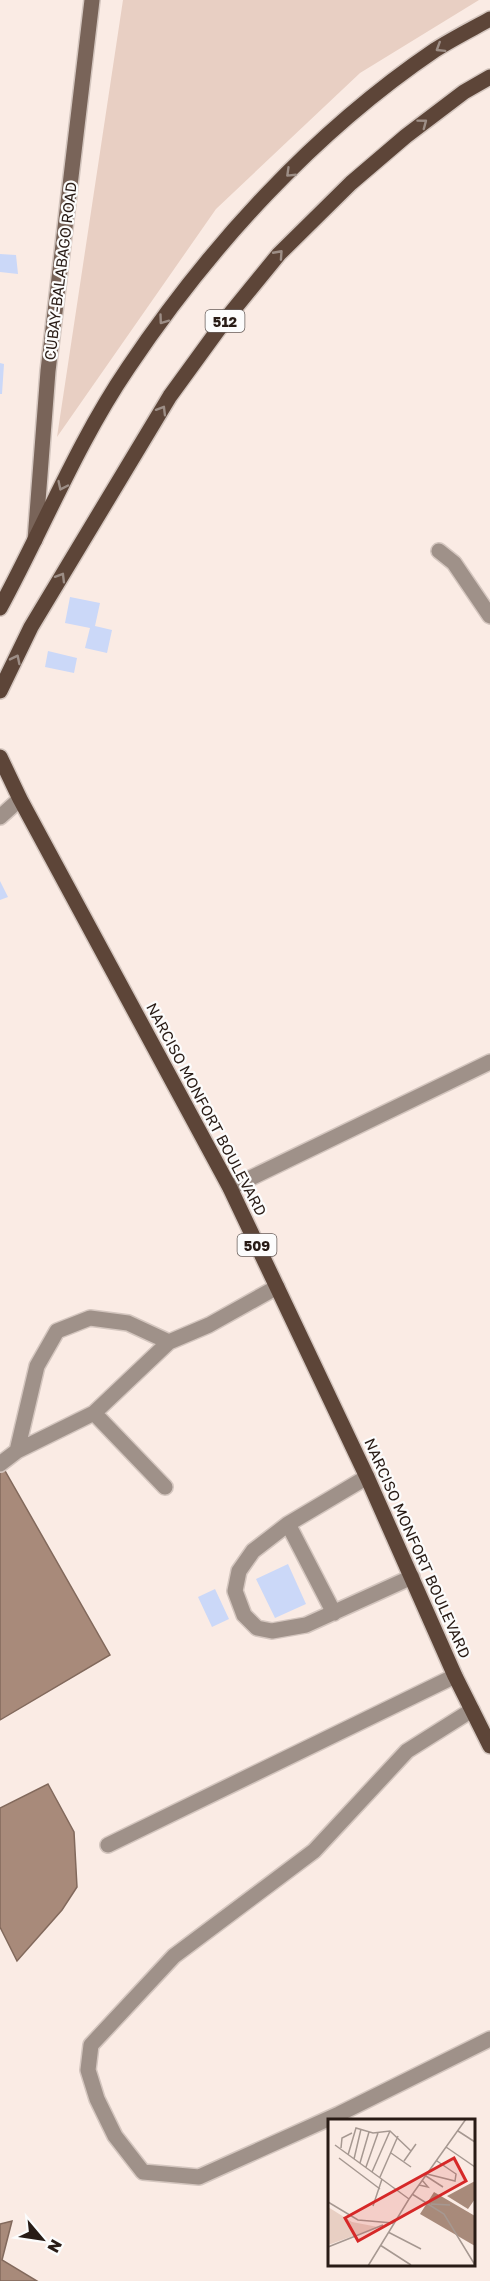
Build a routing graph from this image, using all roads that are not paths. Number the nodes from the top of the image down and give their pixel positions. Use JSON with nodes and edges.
{"nodes":[{"id":1,"x":92,"y":0,"type":"edge"},
{"id":2,"x":490,"y":19,"type":"edge"},
{"id":3,"x":490,"y":77,"type":"edge"},
{"id":4,"x":34,"y":543,"type":"junction"},
{"id":5,"x":439,"y":551,"type":"dead end"},
{"id":6,"x":0,"y":608,"type":"edge"},
{"id":7,"x":490,"y":616,"type":"edge"},
{"id":8,"x":0,"y":691,"type":"edge"},
{"id":9,"x":0,"y":757,"type":"edge"},
{"id":10,"x":20,"y":799,"type":"junction"},
{"id":11,"x":0,"y":817,"type":"edge"},
{"id":12,"x":490,"y":1062,"type":"edge"},
{"id":13,"x":230,"y":1188,"type":"junction"},
{"id":14,"x":277,"y":1287,"type":"junction"},
{"id":15,"x":169,"y":1342,"type":"junction"},
{"id":16,"x":94,"y":1413,"type":"junction"},
{"id":17,"x":17,"y":1452,"type":"junction"},
{"id":18,"x":0,"y":1464,"type":"edge"},
{"id":19,"x":367,"y":1477,"type":"junction"},
{"id":20,"x":165,"y":1487,"type":"dead end"},
{"id":21,"x":288,"y":1524,"type":"junction"},
{"id":22,"x":412,"y":1577,"type":"junction"},
{"id":23,"x":334,"y":1613,"type":"junction"},
{"id":24,"x":455,"y":1676,"type":"junction"},
{"id":25,"x":472,"y":1710,"type":"junction"},
{"id":26,"x":490,"y":1746,"type":"edge"},
{"id":27,"x":108,"y":1845,"type":"dead end"},
{"id":28,"x":490,"y":2039,"type":"edge"}],
"edges":[{"from":1,"to":4,"type":"main road","name":"CUBAY-BALABAGO ROAD"},
{"from":2,"to":4,"type":"main road","one_way":true},
{"from":8,"to":3,"type":"main road","number":"512","one_way":true},
{"from":4,"to":6,"type":"main road"},
{"from":5,"to":7,"type":"street"},
{"from":9,"to":10,"type":"main road","name":"NARCISO MONFORT BOULEVARD","number":"509"},
{"from":10,"to":11,"type":"street"},
{"from":10,"to":13,"type":"main road","name":"NARCISO MONFORT BOULEVARD","number":"509"},
{"from":12,"to":13,"type":"street"},
{"from":13,"to":14,"type":"main road","name":"NARCISO MONFORT BOULEVARD","number":"509"},
{"from":14,"to":15,"type":"street"},
{"from":14,"to":19,"type":"main road","name":"NARCISO MONFORT BOULEVARD","number":"509"},
{"from":15,"to":16,"type":"street"},
{"from":15,"to":17,"type":"street"},
{"from":16,"to":17,"type":"street"},
{"from":16,"to":20,"type":"street"},
{"from":17,"to":18,"type":"street"},
{"from":19,"to":21,"type":"street"},
{"from":19,"to":22,"type":"main road","name":"NARCISO MONFORT BOULEVARD","number":"509"},
{"from":21,"to":23,"type":"street"},
{"from":21,"to":23,"type":"street"},
{"from":22,"to":23,"type":"street"},
{"from":22,"to":24,"type":"main road","name":"NARCISO MONFORT BOULEVARD","number":"509"},
{"from":24,"to":25,"type":"main road","name":"NARCISO MONFORT BOULEVARD","number":"509"},
{"from":24,"to":27,"type":"street"},
{"from":25,"to":26,"type":"main road","name":"NARCISO MONFORT BOULEVARD","number":"509"},
{"from":25,"to":28,"type":"street"}]}
